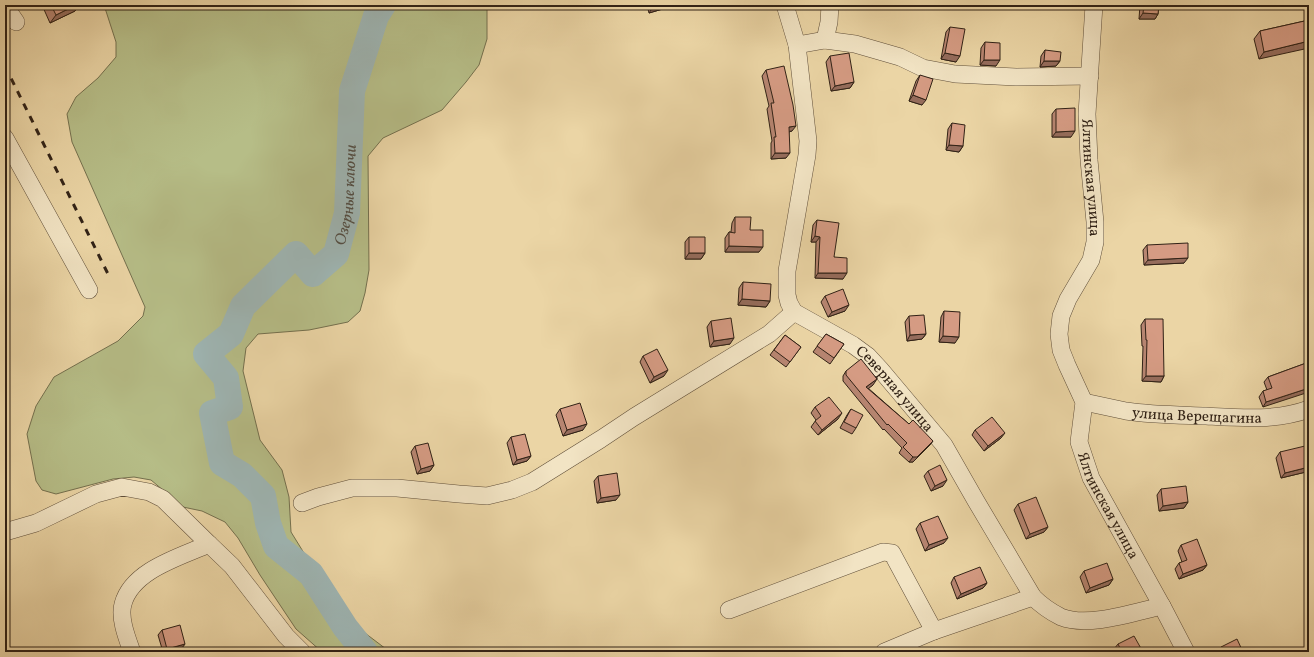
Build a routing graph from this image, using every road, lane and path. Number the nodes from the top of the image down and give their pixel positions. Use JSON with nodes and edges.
{"nodes":[{"id":1,"x":785,"y":5,"type":"edge"},
{"id":2,"x":830,"y":5,"type":"edge"},
{"id":3,"x":1094,"y":5,"type":"edge"},
{"id":4,"x":5,"y":6,"type":"edge"},
{"id":5,"x":16,"y":22,"type":"dead end"},
{"id":6,"x":825,"y":40,"type":"junction"},
{"id":7,"x":796,"y":45,"type":"junction"},
{"id":8,"x":1090,"y":76,"type":"junction"},
{"id":9,"x":5,"y":138,"type":"edge"},
{"id":10,"x":89,"y":290,"type":"dead end"},
{"id":11,"x":794,"y":312,"type":"junction"},
{"id":12,"x":1084,"y":402,"type":"junction"},
{"id":13,"x":1309,"y":409,"type":"edge"},
{"id":14,"x":302,"y":503,"type":"dead end"},
{"id":15,"x":5,"y":532,"type":"edge"},
{"id":16,"x":209,"y":544,"type":"junction"},
{"id":17,"x":1033,"y":597,"type":"junction"},
{"id":18,"x":1162,"y":606,"type":"junction"},
{"id":19,"x":728,"y":610,"type":"dead end"},
{"id":20,"x":934,"y":631,"type":"junction"},
{"id":21,"x":132,"y":652,"type":"edge"},
{"id":22,"x":302,"y":652,"type":"edge"},
{"id":23,"x":884,"y":652,"type":"edge"},
{"id":24,"x":1186,"y":652,"type":"edge"}],
"edges":[{"from":1,"to":7,"type":"street"},
{"from":2,"to":6,"type":"street"},
{"from":3,"to":8,"type":"street","name":"Ялтинская улица"},
{"from":4,"to":5,"type":"street"},
{"from":6,"to":7,"type":"street"},
{"from":6,"to":8,"type":"street"},
{"from":7,"to":11,"type":"street"},
{"from":8,"to":12,"type":"street","name":"Ялтинская улица"},
{"from":9,"to":10,"type":"street"},
{"from":11,"to":14,"type":"street"},
{"from":11,"to":17,"type":"street","name":"Северная улица"},
{"from":12,"to":13,"type":"street","name":"улица Верещагина"},
{"from":12,"to":18,"type":"street","name":"Ялтинская улица"},
{"from":15,"to":16,"type":"street"},
{"from":16,"to":21,"type":"street"},
{"from":16,"to":22,"type":"street"},
{"from":17,"to":18,"type":"street","name":"Северная улица"},
{"from":17,"to":20,"type":"street"},
{"from":18,"to":24,"type":"street"},
{"from":19,"to":20,"type":"street"},
{"from":20,"to":23,"type":"street"}]}
